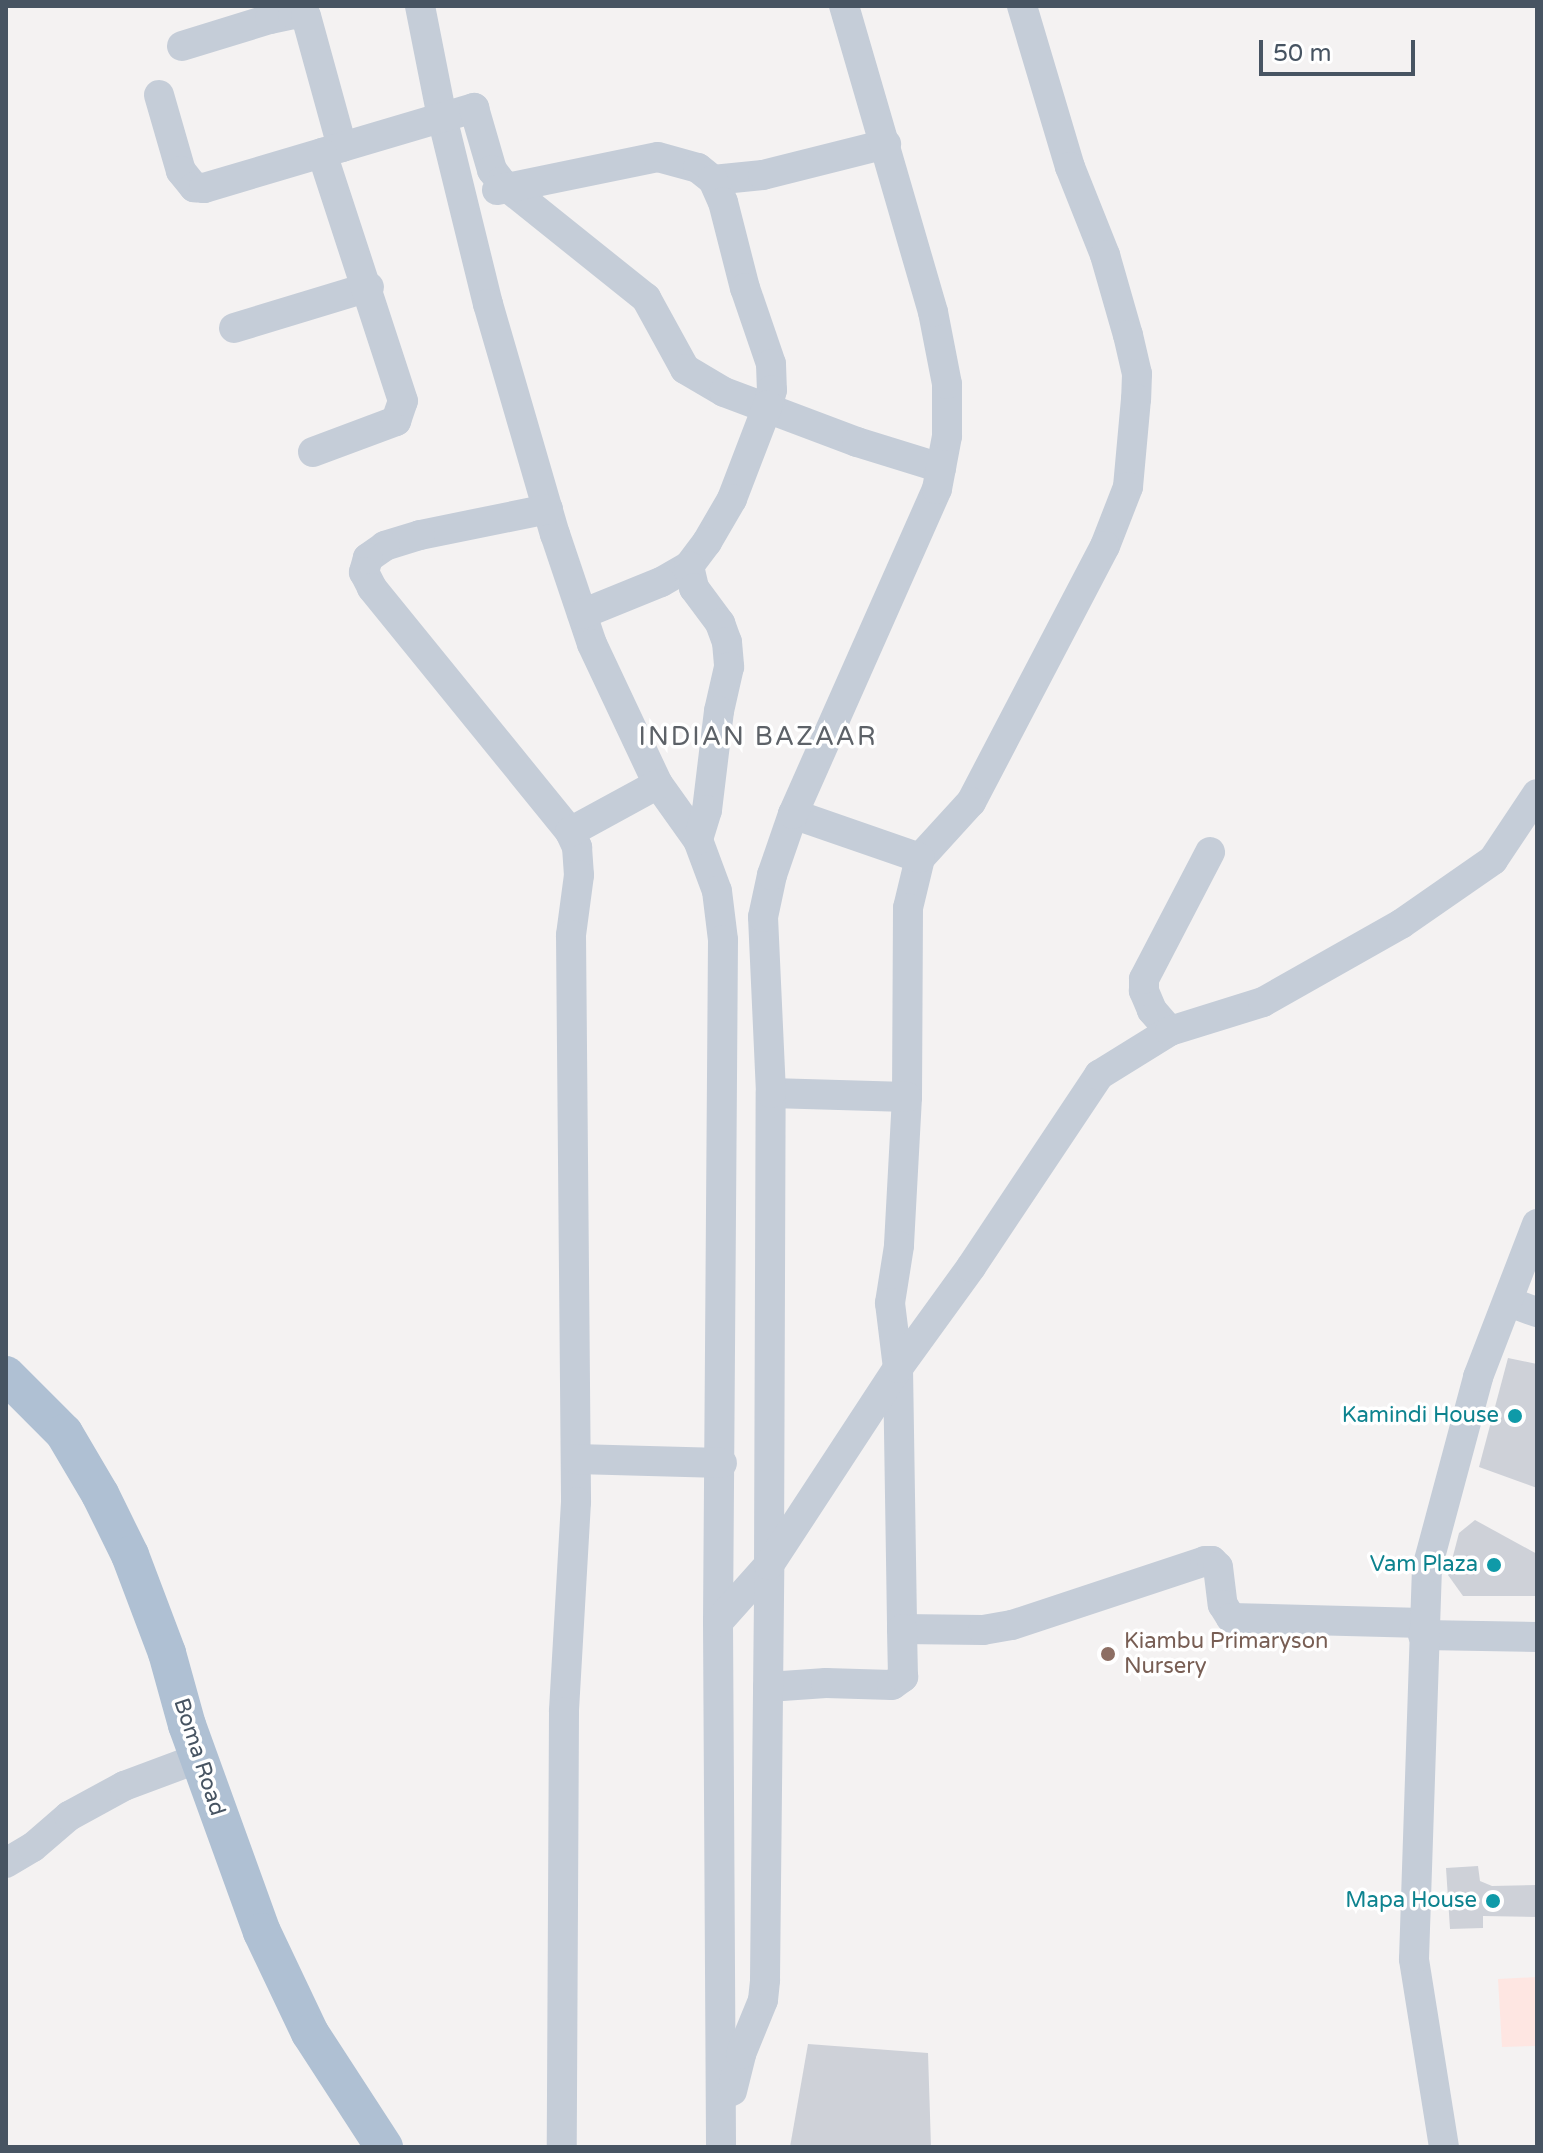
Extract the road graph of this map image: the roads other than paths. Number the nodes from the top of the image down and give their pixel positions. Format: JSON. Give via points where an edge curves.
{"nodes":[{"id":1,"x":420,"y":6,"type":"edge"},
{"id":2,"x":844,"y":6,"type":"edge"},
{"id":3,"x":1022,"y":6,"type":"edge"},
{"id":4,"x":182,"y":46,"type":"dead end"},
{"id":5,"x":159,"y":95,"type":"dead end"},
{"id":6,"x":442,"y":117,"type":"junction"},
{"id":7,"x":886,"y":144,"type":"junction"},
{"id":8,"x":332,"y":150,"type":"junction"},
{"id":9,"x":713,"y":180,"type":"junction"},
{"id":10,"x":508,"y":188,"type":"junction"},
{"id":11,"x":461,"y":196,"type":"junction"},
{"id":12,"x":369,"y":287,"type":"junction"},
{"id":13,"x":234,"y":328,"type":"dead end"},
{"id":14,"x":768,"y":405,"type":"junction"},
{"id":15,"x":313,"y":452,"type":"dead end"},
{"id":16,"x":941,"y":468,"type":"junction"},
{"id":17,"x":548,"y":509,"type":"junction"},
{"id":18,"x":689,"y":566,"type":"junction"},
{"id":19,"x":582,"y":614,"type":"junction"},
{"id":20,"x":658,"y":784,"type":"junction"},
{"id":21,"x":1537,"y":794,"type":"edge"},
{"id":22,"x":793,"y":814,"type":"junction"},
{"id":23,"x":570,"y":832,"type":"junction"},
{"id":24,"x":698,"y":840,"type":"junction"},
{"id":25,"x":1210,"y":852,"type":"dead end"},
{"id":26,"x":920,"y":858,"type":"junction"},
{"id":27,"x":763,"y":917,"type":"junction"},
{"id":28,"x":720,"y":920,"type":"junction"},
{"id":29,"x":1170,"y":1031,"type":"junction"},
{"id":30,"x":771,"y":1093,"type":"junction"},
{"id":31,"x":907,"y":1097,"type":"junction"},
{"id":32,"x":1537,"y":1224,"type":"edge"},
{"id":33,"x":1523,"y":1307,"type":"edge"},
{"id":34,"x":898,"y":1368,"type":"junction"},
{"id":35,"x":6,"y":1375,"type":"edge"},
{"id":36,"x":576,"y":1459,"type":"junction"},
{"id":37,"x":722,"y":1463,"type":"junction"},
{"id":38,"x":769,"y":1565,"type":"junction"},
{"id":39,"x":718,"y":1622,"type":"junction"},
{"id":40,"x":902,"y":1629,"type":"junction"},
{"id":41,"x":1423,"y":1629,"type":"junction"},
{"id":42,"x":1537,"y":1637,"type":"edge"},
{"id":43,"x":768,"y":1687,"type":"junction"},
{"id":44,"x":718,"y":1745,"type":"junction"},
{"id":45,"x":767,"y":1746,"type":"junction"},
{"id":46,"x":199,"y":1758,"type":"junction"},
{"id":47,"x":6,"y":1863,"type":"edge"},
{"id":48,"x":722,"y":2138,"type":"edge"},
{"id":49,"x":384,"y":2147,"type":"edge"},
{"id":50,"x":562,"y":2147,"type":"edge"},
{"id":51,"x":1444,"y":2147,"type":"edge"}],
"edges":[{"from":1,"to":6,"type":"street"},
{"from":2,"to":7,"type":"street"},
{"from":3,"to":26,"type":"street","via":[[1070,167],[1105,255],[1137,374],[1129,474],[1105,546],[971,802]]},
{"from":4,"to":8,"type":"street","via":[[270,19],[306,16]]},
{"from":5,"to":8,"type":"street","via":[[181,171],[194,187]]},
{"from":6,"to":8,"type":"street"},
{"from":6,"to":10,"type":"street","via":[[474,108],[492,170]]},
{"from":6,"to":11,"type":"street"},
{"from":7,"to":9,"type":"street","via":[[763,175]]},
{"from":7,"to":16,"type":"street","via":[[933,312],[947,384]]},
{"from":8,"to":12,"type":"street"},
{"from":9,"to":10,"type":"street","via":[[698,168],[658,157]]},
{"from":9,"to":14,"type":"street","via":[[771,364]]},
{"from":10,"to":11,"type":"street"},
{"from":10,"to":14,"type":"street","via":[[646,298],[685,369],[724,392]]},
{"from":11,"to":17,"type":"street"},
{"from":12,"to":13,"type":"street"},
{"from":12,"to":15,"type":"street","via":[[399,381],[402,412],[380,429]]},
{"from":14,"to":16,"type":"street","via":[[857,442]]},
{"from":14,"to":18,"type":"street","via":[[732,499]]},
{"from":16,"to":22,"type":"street","via":[[937,489]]},
{"from":17,"to":19,"type":"street"},
{"from":17,"to":23,"type":"street","via":[[385,546],[368,558],[364,572]]},
{"from":18,"to":19,"type":"street","via":[[630,597]]},
{"from":18,"to":24,"type":"street","via":[[700,598],[720,623],[729,667]]},
{"from":19,"to":20,"type":"street"},
{"from":20,"to":23,"type":"street"},
{"from":20,"to":24,"type":"street"},
{"from":21,"to":29,"type":"street","via":[[1493,860],[1401,924],[1263,1002]]},
{"from":22,"to":26,"type":"street"},
{"from":22,"to":27,"type":"street"},
{"from":23,"to":36,"type":"street","via":[[579,875],[571,935]]},
{"from":24,"to":28,"type":"street","via":[[717,891]]},
{"from":25,"to":29,"type":"street","via":[[1144,979],[1152,1010]]},
{"from":26,"to":31,"type":"street","via":[[908,908]]},
{"from":27,"to":28,"type":"street"},
{"from":27,"to":30,"type":"street"},
{"from":28,"to":37,"type":"street"},
{"from":29,"to":34,"type":"street","via":[[1099,1075]]},
{"from":30,"to":31,"type":"street"},
{"from":30,"to":38,"type":"street"},
{"from":31,"to":34,"type":"street","via":[[899,1246],[890,1303]]},
{"from":32,"to":33,"type":"street"},
{"from":33,"to":41,"type":"street","via":[[1478,1377],[1427,1568]]},
{"from":34,"to":38,"type":"street"},
{"from":34,"to":40,"type":"street"},
{"from":35,"to":46,"type":"main road","name":"Boma Road","via":[[64,1433],[100,1494],[162,1639]]},
{"from":36,"to":37,"type":"street"},
{"from":36,"to":50,"type":"street","via":[[564,1712]]},
{"from":37,"to":39,"type":"street"},
{"from":38,"to":39,"type":"street"},
{"from":38,"to":43,"type":"street"},
{"from":39,"to":44,"type":"street"},
{"from":40,"to":41,"type":"street","via":[[1012,1625],[1212,1561],[1231,1618]]},
{"from":40,"to":43,"type":"street","via":[[899,1682]]},
{"from":41,"to":42,"type":"street"},
{"from":41,"to":51,"type":"street","via":[[1414,1959]]},
{"from":43,"to":45,"type":"street"},
{"from":44,"to":45,"type":"street"},
{"from":44,"to":48,"type":"street"},
{"from":45,"to":48,"type":"street","via":[[763,2000],[741,2054]]},
{"from":46,"to":47,"type":"street","via":[[124,1786],[69,1816]]},
{"from":46,"to":49,"type":"main road","name":"Boma Road","via":[[262,1932],[310,2033]]}]}
